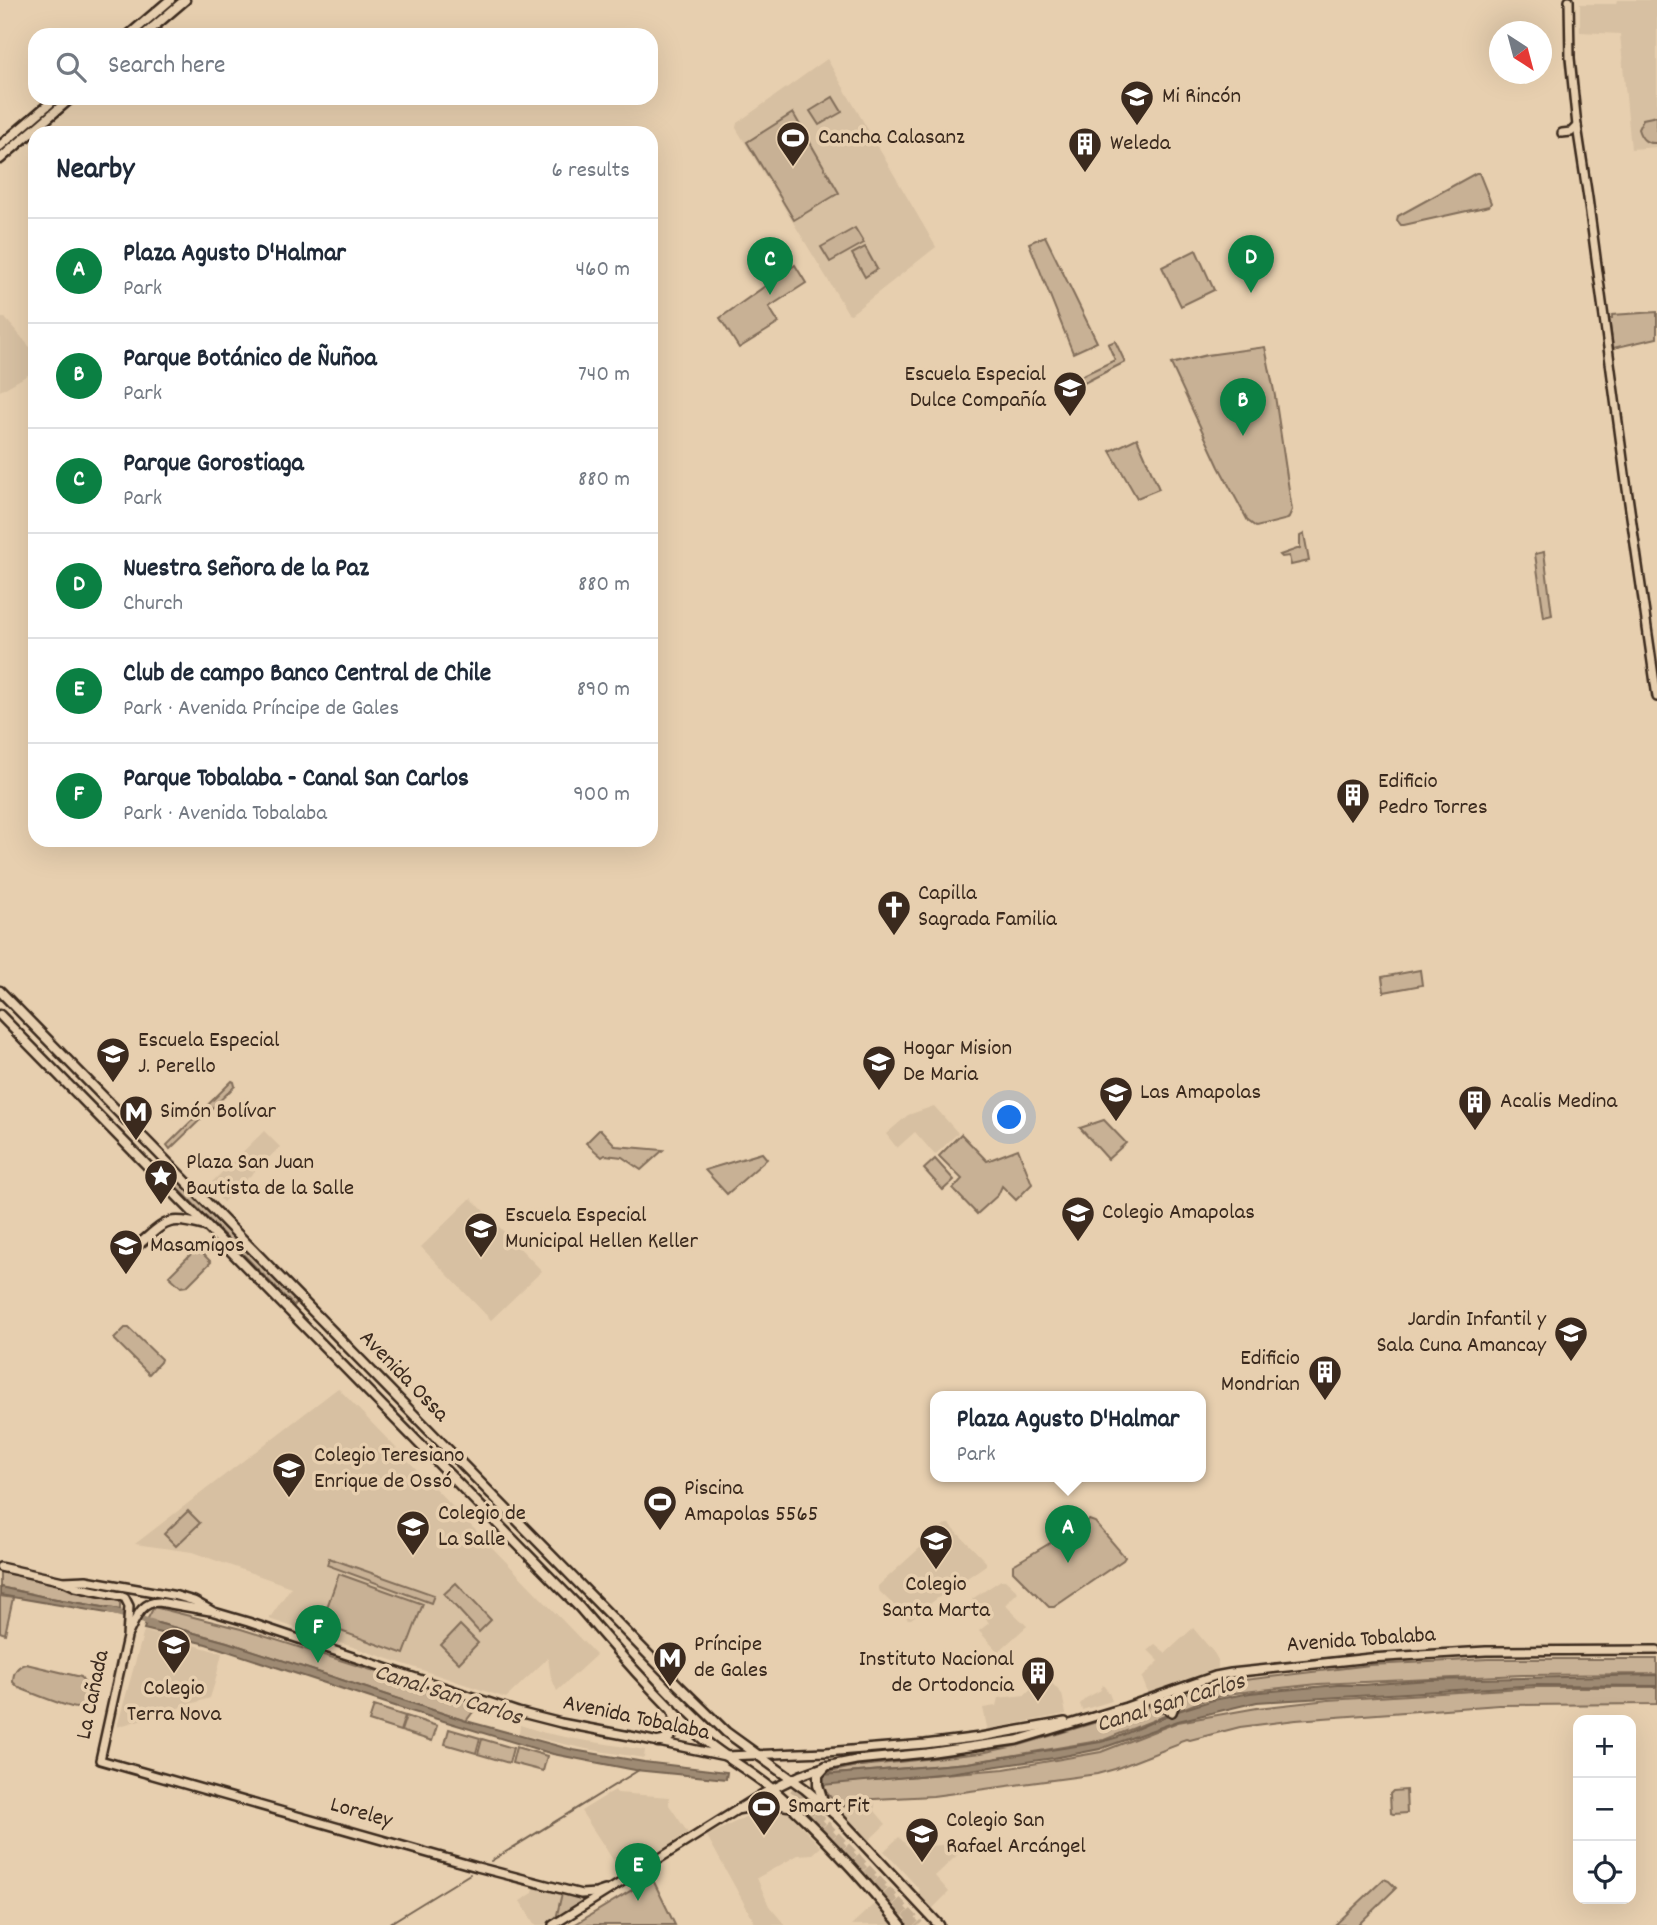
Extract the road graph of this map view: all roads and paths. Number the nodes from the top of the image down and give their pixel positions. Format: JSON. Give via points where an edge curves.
{"nodes":[{"id":1,"x":170,"y":0,"type":"edge"},
{"id":2,"x":184,"y":0,"type":"edge"},
{"id":3,"x":1569,"y":0,"type":"edge"},
{"id":4,"x":137,"y":28,"type":"edge"},
{"id":5,"x":152,"y":28,"type":"edge"},
{"id":6,"x":48,"y":105,"type":"edge"},
{"id":7,"x":63,"y":105,"type":"edge"},
{"id":8,"x":38,"y":126,"type":"edge"},
{"id":9,"x":1577,"y":126,"type":"junction"},
{"id":10,"x":1562,"y":133,"type":"dead end"},
{"id":11,"x":28,"y":135,"type":"edge"},
{"id":12,"x":0,"y":146,"type":"edge"},
{"id":13,"x":0,"y":159,"type":"edge"},
{"id":14,"x":1657,"y":697,"type":"edge"},
{"id":15,"x":0,"y":991,"type":"edge"},
{"id":16,"x":0,"y":1015,"type":"edge"},
{"id":17,"x":208,"y":1227,"type":"junction"},
{"id":18,"x":137,"y":1246,"type":"dead end"},
{"id":19,"x":0,"y":1567,"type":"edge"},
{"id":20,"x":63,"y":1581,"type":"junction"},
{"id":21,"x":592,"y":1597,"type":"junction"},
{"id":22,"x":580,"y":1608,"type":"junction"},
{"id":23,"x":214,"y":1612,"type":"junction"},
{"id":24,"x":130,"y":1622,"type":"junction"},
{"id":25,"x":1657,"y":1650,"type":"edge"},
{"id":26,"x":1181,"y":1688,"type":"junction"},
{"id":27,"x":1150,"y":1699,"type":"junction"},
{"id":28,"x":672,"y":1709,"type":"junction"},
{"id":29,"x":1076,"y":1721,"type":"junction"},
{"id":30,"x":980,"y":1737,"type":"junction"},
{"id":31,"x":658,"y":1742,"type":"junction"},
{"id":32,"x":974,"y":1747,"type":"junction"},
{"id":33,"x":725,"y":1756,"type":"junction"},
{"id":34,"x":757,"y":1756,"type":"junction"},
{"id":35,"x":100,"y":1760,"type":"joint"},
{"id":36,"x":826,"y":1766,"type":"junction"},
{"id":37,"x":792,"y":1779,"type":"junction"},
{"id":38,"x":772,"y":1789,"type":"junction"},
{"id":39,"x":823,"y":1804,"type":"junction"},
{"id":40,"x":739,"y":1809,"type":"junction"},
{"id":41,"x":795,"y":1810,"type":"junction"},
{"id":42,"x":613,"y":1886,"type":"junction"},
{"id":43,"x":553,"y":1925,"type":"edge"},
{"id":44,"x":901,"y":1925,"type":"edge"},
{"id":45,"x":939,"y":1925,"type":"edge"}],
"edges":[{"from":1,"to":4,"type":"main road"},
{"from":2,"to":5,"type":"main road"},
{"from":3,"to":9,"type":"main road"},
{"from":6,"to":12,"type":"main road"},
{"from":7,"to":8,"type":"main road"},
{"from":9,"to":10,"type":"main road"},
{"from":9,"to":14,"type":"main road"},
{"from":11,"to":13,"type":"main road"},
{"from":15,"to":21,"type":"main road","name":"Avenida Ossa"},
{"from":16,"to":17,"type":"main road","name":"Avenida Ossa"},
{"from":17,"to":18,"type":"main road","via":[[167,1222]]},
{"from":17,"to":22,"type":"main road","name":"Avenida Ossa"},
{"from":19,"to":20,"type":"main road","name":"Avenida Tobalaba"},
{"from":20,"to":23,"type":"main road","name":"Avenida Tobalaba","via":[[86,1580],[167,1594]]},
{"from":20,"to":24,"type":"main road","name":"La Cañada","via":[[122,1597],[128,1603]]},
{"from":21,"to":22,"type":"main road"},
{"from":21,"to":34,"type":"main road","name":"Avenida Ossa","via":[[720,1727]]},
{"from":22,"to":28,"type":"main road","name":"Avenida Ossa"},
{"from":23,"to":24,"type":"main road","name":"La Cañada","via":[[155,1601],[144,1605]]},
{"from":23,"to":31,"type":"main road","name":"Avenida Tobalaba","via":[[518,1712]]},
{"from":24,"to":35,"type":"main road","name":"La Cañada"},
{"from":25,"to":26,"type":"main road","name":"Avenida Tobalaba","via":[[1486,1651],[1356,1659],[1231,1673]]},
{"from":26,"to":27,"type":"main road","name":"Avenida Tobalaba"},
{"from":26,"to":27,"type":"main road","via":[[1172,1712]]},
{"from":27,"to":29,"type":"main road","name":"Avenida Tobalaba"},
{"from":28,"to":31,"type":"main road","via":[[675,1731]]},
{"from":28,"to":33,"type":"main road","name":"Avenida Ossa"},
{"from":29,"to":30,"type":"main road","name":"Avenida Tobalaba"},
{"from":29,"to":32,"type":"main road","name":"Avenida Tobalaba","via":[[1017,1740]]},
{"from":30,"to":32,"type":"main road"},
{"from":30,"to":34,"type":"main road","name":"Avenida Tobalaba"},
{"from":31,"to":33,"type":"main road","name":"Avenida Tobalaba"},
{"from":32,"to":36,"type":"main road","name":"Avenida Tobalaba"},
{"from":33,"to":34,"type":"main road","name":"Avenida Tobalaba"},
{"from":33,"to":38,"type":"main road","name":"Avenida Ossa"},
{"from":34,"to":37,"type":"main road","name":"Avenida Ossa"},
{"from":35,"to":42,"type":"main road","name":"Loreley","via":[[581,1894]]},
{"from":36,"to":37,"type":"main road","name":"Avenida Tobalaba"},
{"from":36,"to":39,"type":"main road","via":[[817,1779]]},
{"from":37,"to":38,"type":"main road","name":"Avenida Tobalaba"},
{"from":37,"to":39,"type":"main road","name":"Avenida Ossa"},
{"from":38,"to":40,"type":"main road","name":"Avenida Tobalaba"},
{"from":38,"to":41,"type":"main road","name":"Avenida Ossa"},
{"from":39,"to":45,"type":"main road","name":"Avenida Ossa"},
{"from":40,"to":41,"type":"main road","via":[[778,1803]]},
{"from":40,"to":42,"type":"main road","name":"Avenida Tobalaba"},
{"from":41,"to":44,"type":"main road","name":"Avenida Ossa"},
{"from":42,"to":43,"type":"main road","name":"Avenida Tobalaba"}]}
